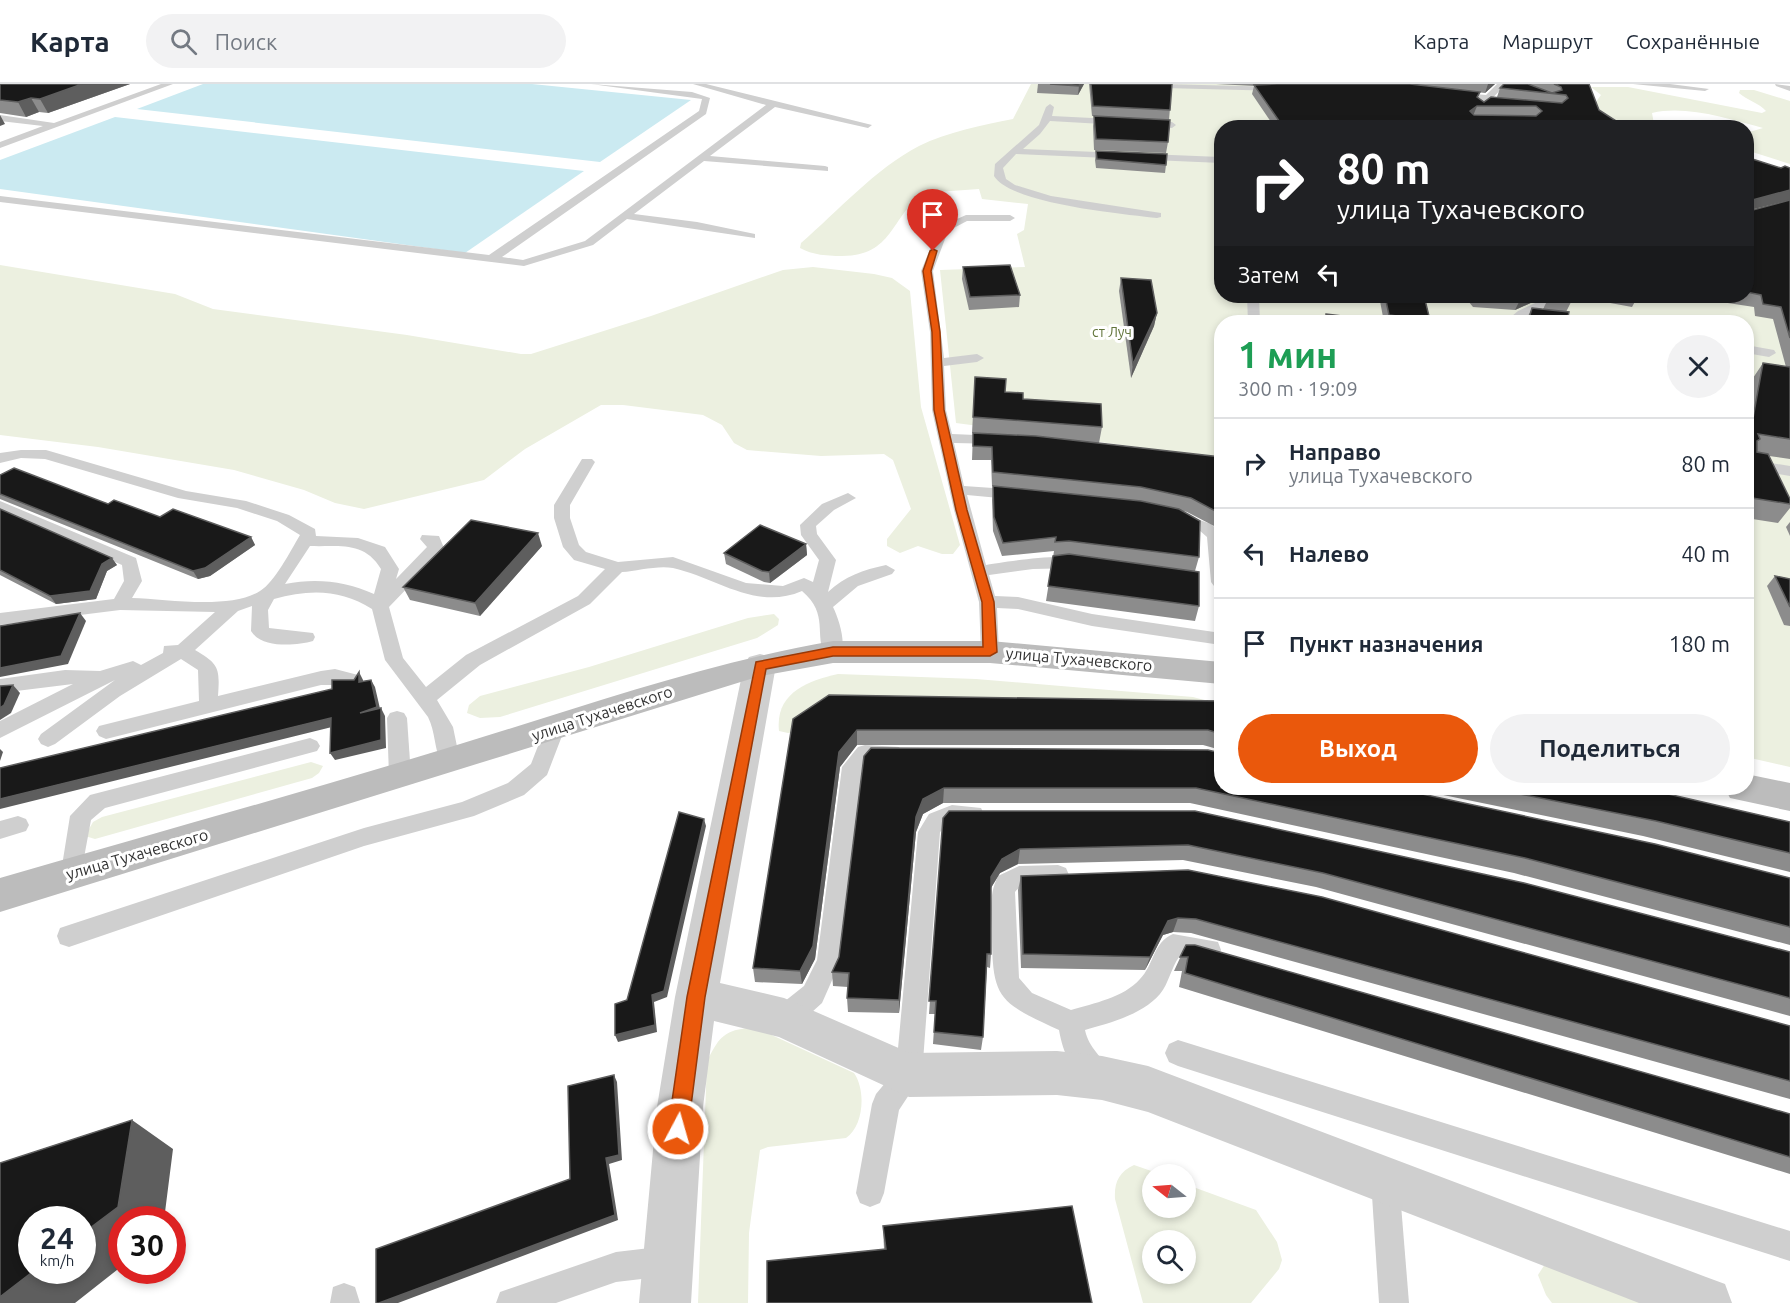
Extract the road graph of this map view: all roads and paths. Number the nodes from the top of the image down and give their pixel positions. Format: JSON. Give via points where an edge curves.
{"nodes":[{"id":1,"x":169,"y":84,"type":"edge"},
{"id":2,"x":595,"y":84,"type":"edge"},
{"id":3,"x":697,"y":84,"type":"edge"},
{"id":4,"x":1502,"y":84,"type":"edge"},
{"id":5,"x":1637,"y":84,"type":"edge"},
{"id":6,"x":1779,"y":84,"type":"edge"},
{"id":7,"x":1163,"y":86,"type":"edge"},
{"id":8,"x":1790,"y":88,"type":"edge"},
{"id":9,"x":1288,"y":89,"type":"edge"},
{"id":10,"x":1705,"y":89,"type":"dead end"},
{"id":11,"x":1445,"y":93,"type":"edge"},
{"id":12,"x":1488,"y":100,"type":"junction"},
{"id":13,"x":773,"y":104,"type":"junction"},
{"id":14,"x":1050,"y":105,"type":"dead end"},
{"id":15,"x":0,"y":118,"type":"edge"},
{"id":16,"x":1049,"y":118,"type":"junction"},
{"id":17,"x":1477,"y":120,"type":"edge"},
{"id":18,"x":55,"y":125,"type":"junction"},
{"id":19,"x":868,"y":125,"type":"dead end"},
{"id":20,"x":1172,"y":125,"type":"edge"},
{"id":21,"x":0,"y":145,"type":"edge"},
{"id":22,"x":1014,"y":151,"type":"junction"},
{"id":23,"x":703,"y":158,"type":"junction"},
{"id":24,"x":1214,"y":160,"type":"edge"},
{"id":25,"x":825,"y":169,"type":"dead end"},
{"id":26,"x":0,"y":199,"type":"edge"},
{"id":27,"x":1157,"y":215,"type":"dead end"},
{"id":28,"x":626,"y":216,"type":"junction"},
{"id":29,"x":1010,"y":218,"type":"dead end"},
{"id":30,"x":751,"y":236,"type":"dead end"},
{"id":31,"x":490,"y":260,"type":"junction"},
{"id":32,"x":1544,"y":303,"type":"edge"},
{"id":33,"x":1521,"y":314,"type":"joint"},
{"id":34,"x":1528,"y":315,"type":"edge"},
{"id":35,"x":1754,"y":350,"type":"edge"},
{"id":36,"x":1768,"y":353,"type":"dead end"},
{"id":37,"x":977,"y":358,"type":"dead end"},
{"id":38,"x":938,"y":363,"type":"junction"},
{"id":39,"x":945,"y":438,"type":"junction"},
{"id":40,"x":1014,"y":442,"type":"edge"},
{"id":41,"x":0,"y":458,"type":"edge"},
{"id":42,"x":587,"y":462,"type":"dead end"},
{"id":43,"x":1754,"y":465,"type":"edge"},
{"id":44,"x":1790,"y":471,"type":"edge"},
{"id":45,"x":957,"y":490,"type":"junction"},
{"id":46,"x":848,"y":498,"type":"dead end"},
{"id":47,"x":1041,"y":498,"type":"edge"},
{"id":48,"x":0,"y":506,"type":"edge"},
{"id":49,"x":1161,"y":513,"type":"edge"},
{"id":50,"x":1214,"y":535,"type":"edge"},
{"id":51,"x":428,"y":539,"type":"dead end"},
{"id":52,"x":307,"y":541,"type":"junction"},
{"id":53,"x":1094,"y":565,"type":"edge"},
{"id":54,"x":616,"y":567,"type":"junction"},
{"id":55,"x":886,"y":570,"type":"dead end"},
{"id":56,"x":980,"y":571,"type":"junction"},
{"id":57,"x":1199,"y":579,"type":"edge"},
{"id":58,"x":1214,"y":581,"type":"edge"},
{"id":59,"x":267,"y":595,"type":"junction"},
{"id":60,"x":821,"y":601,"type":"junction"},
{"id":61,"x":988,"y":602,"type":"junction"},
{"id":62,"x":120,"y":604,"type":"junction"},
{"id":63,"x":0,"y":606,"type":"edge"},
{"id":64,"x":380,"y":606,"type":"junction"},
{"id":65,"x":232,"y":607,"type":"junction"},
{"id":66,"x":19,"y":617,"type":"junction"},
{"id":67,"x":0,"y":620,"type":"edge"},
{"id":68,"x":306,"y":637,"type":"dead end"},
{"id":69,"x":1214,"y":638,"type":"edge"},
{"id":70,"x":182,"y":651,"type":"junction"},
{"id":71,"x":833,"y":652,"type":"junction"},
{"id":72,"x":990,"y":652,"type":"junction"},
{"id":73,"x":760,"y":665,"type":"junction"},
{"id":74,"x":1214,"y":672,"type":"edge"},
{"id":75,"x":103,"y":677,"type":"junction"},
{"id":76,"x":351,"y":681,"type":"edge"},
{"id":77,"x":0,"y":686,"type":"edge"},
{"id":78,"x":426,"y":698,"type":"junction"},
{"id":79,"x":208,"y":706,"type":"junction"},
{"id":80,"x":398,"y":718,"type":"dead end"},
{"id":81,"x":555,"y":728,"type":"junction"},
{"id":82,"x":0,"y":730,"type":"edge"},
{"id":83,"x":106,"y":731,"type":"dead end"},
{"id":84,"x":48,"y":739,"type":"dead end"},
{"id":85,"x":310,"y":746,"type":"dead end"},
{"id":86,"x":912,"y":754,"type":"edge"},
{"id":87,"x":450,"y":761,"type":"junction"},
{"id":88,"x":400,"y":776,"type":"junction"},
{"id":89,"x":1754,"y":790,"type":"edge"},
{"id":90,"x":1790,"y":797,"type":"edge"},
{"id":91,"x":990,"y":814,"type":"edge"},
{"id":92,"x":72,"y":872,"type":"junction"},
{"id":93,"x":1078,"y":875,"type":"edge"},
{"id":94,"x":0,"y":895,"type":"edge"},
{"id":95,"x":69,"y":936,"type":"dead end"},
{"id":96,"x":1228,"y":955,"type":"edge"},
{"id":97,"x":696,"y":997,"type":"junction"},
{"id":98,"x":784,"y":1018,"type":"junction"},
{"id":99,"x":1070,"y":1022,"type":"junction"},
{"id":100,"x":1178,"y":1053,"type":"dead end"},
{"id":101,"x":909,"y":1075,"type":"junction"},
{"id":102,"x":1102,"y":1078,"type":"junction"},
{"id":103,"x":1385,"y":1180,"type":"junction"},
{"id":104,"x":870,"y":1193,"type":"dead end"},
{"id":105,"x":1790,"y":1246,"type":"edge"},
{"id":106,"x":667,"y":1261,"type":"junction"},
{"id":107,"x":511,"y":1303,"type":"edge"},
{"id":108,"x":665,"y":1303,"type":"edge"},
{"id":109,"x":1394,"y":1303,"type":"edge"},
{"id":110,"x":1706,"y":1303,"type":"edge"}],
"edges":[{"from":1,"to":18,"type":"lane"},
{"from":2,"to":31,"type":"lane","via":[[692,94],[706,98],[707,104],[703,112]]},
{"from":3,"to":13,"type":"lane"},
{"from":4,"to":12,"type":"lane"},
{"from":5,"to":10,"type":"lane"},
{"from":6,"to":8,"type":"lane"},
{"from":7,"to":9,"type":"lane"},
{"from":11,"to":12,"type":"lane"},
{"from":12,"to":17,"type":"lane"},
{"from":13,"to":19,"type":"lane"},
{"from":13,"to":23,"type":"lane"},
{"from":14,"to":16,"type":"lane"},
{"from":15,"to":18,"type":"lane"},
{"from":16,"to":20,"type":"lane"},
{"from":16,"to":22,"type":"lane","via":[[1043,129]]},
{"from":18,"to":21,"type":"lane"},
{"from":22,"to":24,"type":"lane"},
{"from":22,"to":27,"type":"lane","via":[[1004,158],[998,171],[1002,180],[1016,189]]},
{"from":23,"to":25,"type":"lane"},
{"from":23,"to":28,"type":"lane"},
{"from":26,"to":31,"type":"lane"},
{"from":28,"to":30,"type":"lane"},
{"from":28,"to":31,"type":"lane","via":[[589,243],[556,255],[524,263]]},
{"from":29,"to":38,"type":"lane","via":[[966,218],[942,229],[927,271]]},
{"from":32,"to":33,"type":"lane"},
{"from":33,"to":34,"type":"lane"},
{"from":35,"to":36,"type":"lane"},
{"from":37,"to":38,"type":"lane"},
{"from":38,"to":39,"type":"lane","via":[[939,410]]},
{"from":39,"to":40,"type":"lane"},
{"from":39,"to":45,"type":"lane"},
{"from":41,"to":52,"type":"lane","via":[[46,455],[184,495],[240,504],[302,526],[309,533]]},
{"from":42,"to":54,"type":"lane","via":[[562,505],[561,518],[571,547],[580,556]]},
{"from":43,"to":44,"type":"lane"},
{"from":45,"to":47,"type":"lane"},
{"from":45,"to":56,"type":"lane"},
{"from":46,"to":60,"type":"lane","via":[[828,507],[808,525],[809,535],[828,560]]},
{"from":48,"to":62,"type":"lane","via":[[129,562],[133,581]]},
{"from":49,"to":50,"type":"lane","via":[[1205,527]]},
{"from":51,"to":64,"type":"lane","via":[[433,540],[436,548]]},
{"from":52,"to":59,"type":"lane"},
{"from":52,"to":64,"type":"lane","via":[[358,543],[379,551],[390,568]]},
{"from":53,"to":56,"type":"lane","via":[[1046,563]]},
{"from":54,"to":60,"type":"lane","via":[[673,562],[744,589],[785,592],[804,584]]},
{"from":54,"to":78,"type":"lane","via":[[584,600],[473,660]]},
{"from":55,"to":60,"type":"lane","via":[[859,576]]},
{"from":56,"to":61,"type":"lane"},
{"from":57,"to":58,"type":"lane"},
{"from":59,"to":64,"type":"lane","via":[[319,584],[366,596]]},
{"from":59,"to":65,"type":"lane"},
{"from":59,"to":68,"type":"lane","via":[[259,610],[260,631],[277,638]]},
{"from":60,"to":71,"type":"lane","via":[[831,617]]},
{"from":61,"to":69,"type":"lane","via":[[1018,603],[1092,620]]},
{"from":61,"to":72,"type":"lane"},
{"from":62,"to":65,"type":"lane"},
{"from":62,"to":66,"type":"lane"},
{"from":63,"to":66,"type":"lane"},
{"from":64,"to":78,"type":"lane","via":[[394,660]]},
{"from":65,"to":70,"type":"lane"},
{"from":66,"to":67,"type":"lane"},
{"from":70,"to":75,"type":"lane","via":[[173,650]]},
{"from":70,"to":79,"type":"lane","via":[[207,666]]},
{"from":70,"to":84,"type":"lane","via":[[99,698]]},
{"from":71,"to":72,"type":"street","name":"улица Тухачевского"},
{"from":71,"to":73,"type":"street","name":"улица Тухачевского"},
{"from":72,"to":74,"type":"street","name":"улица Тухачевского"},
{"from":73,"to":81,"type":"street","name":"улица Тухачевского"},
{"from":73,"to":97,"type":"street"},
{"from":75,"to":77,"type":"lane","via":[[65,677]]},
{"from":75,"to":82,"type":"lane"},
{"from":76,"to":79,"type":"lane","via":[[335,676],[321,678]]},
{"from":78,"to":87,"type":"lane","via":[[443,727]]},
{"from":79,"to":83,"type":"lane"},
{"from":80,"to":88,"type":"lane"},
{"from":81,"to":87,"type":"street","name":"улица Тухачевского"},
{"from":81,"to":95,"type":"lane","via":[[540,770],[516,789],[466,810],[364,837]]},
{"from":85,"to":92,"type":"lane","via":[[98,801],[81,816]]},
{"from":86,"to":98,"type":"lane","via":[[865,753],[852,767],[824,979],[817,993]]},
{"from":87,"to":88,"type":"street","name":"улица Тухачевского"},
{"from":88,"to":92,"type":"street","name":"улица Тухачевского"},
{"from":89,"to":90,"type":"street"},
{"from":91,"to":101,"type":"lane","via":[[943,814],[932,822],[928,832]]},
{"from":92,"to":94,"type":"street","name":"улица Тухачевского"},
{"from":93,"to":99,"type":"lane","via":[[1019,876],[1006,883],[1003,892],[1007,983],[1023,1001]]},
{"from":96,"to":99,"type":"lane","via":[[1190,945],[1173,945],[1150,986],[1132,1000]]},
{"from":97,"to":98,"type":"street"},
{"from":97,"to":106,"type":"street","via":[[680,1107]]},
{"from":98,"to":101,"type":"street"},
{"from":99,"to":102,"type":"lane","via":[[1076,1050]]},
{"from":100,"to":105,"type":"lane"},
{"from":101,"to":102,"type":"street","via":[[1057,1073]]},
{"from":101,"to":104,"type":"lane","via":[[886,1104]]},
{"from":102,"to":103,"type":"street","via":[[1148,1089]]},
{"from":103,"to":109,"type":"lane"},
{"from":103,"to":110,"type":"street"},
{"from":106,"to":107,"type":"lane","via":[[616,1267]]},
{"from":106,"to":108,"type":"street"}]}
